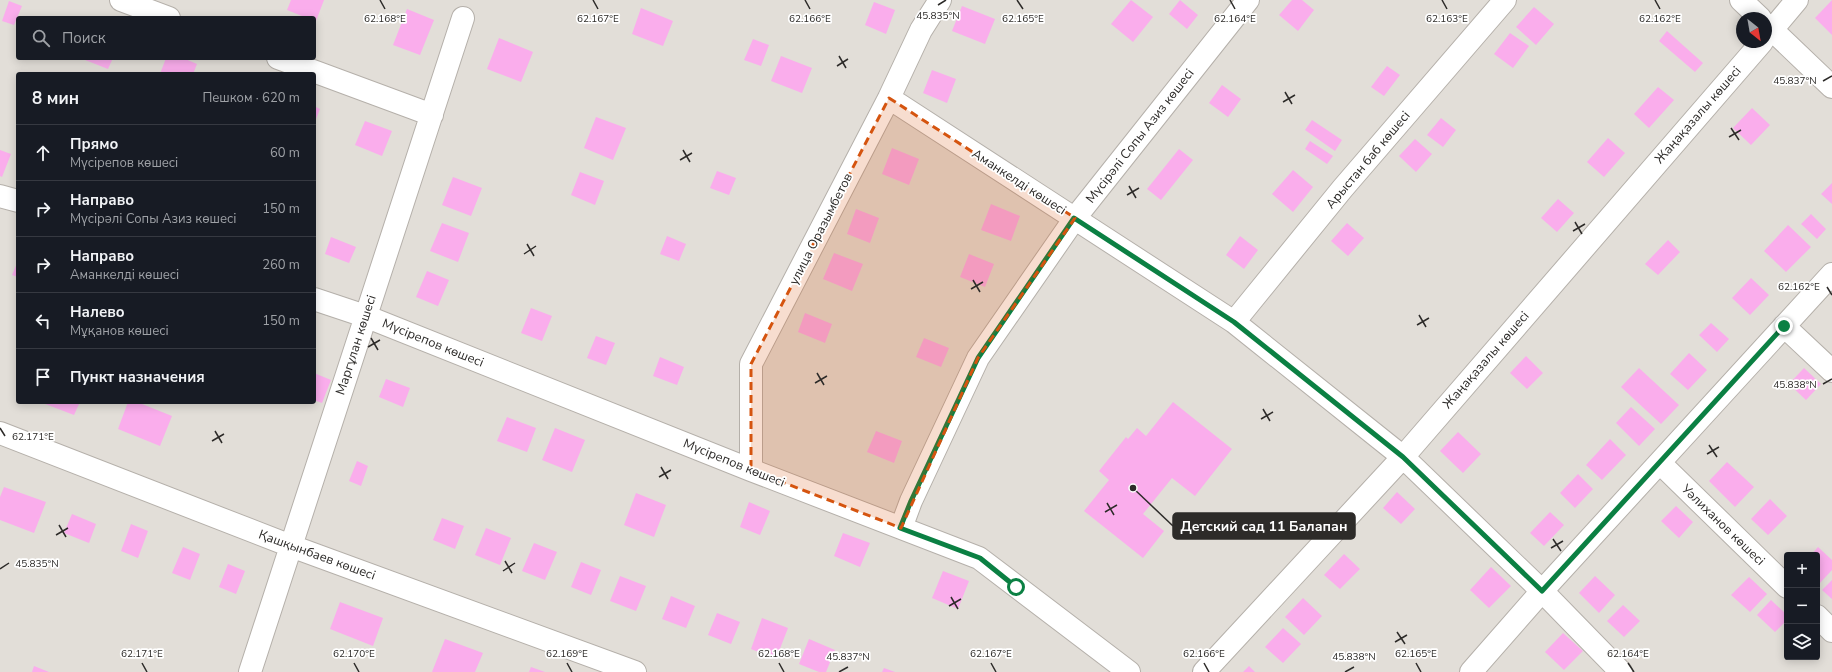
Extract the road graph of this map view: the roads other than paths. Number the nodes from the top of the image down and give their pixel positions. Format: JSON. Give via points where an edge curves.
{"nodes":[{"id":1,"x":121,"y":0,"type":"edge"},
{"id":2,"x":940,"y":0,"type":"edge"},
{"id":3,"x":1248,"y":0,"type":"edge"},
{"id":4,"x":1506,"y":0,"type":"edge"},
{"id":5,"x":1741,"y":0,"type":"edge"},
{"id":6,"x":1797,"y":0,"type":"edge"},
{"id":7,"x":1751,"y":12,"type":"edge"},
{"id":8,"x":165,"y":16,"type":"edge"},
{"id":9,"x":464,"y":18,"type":"dead end"},
{"id":10,"x":1772,"y":23,"type":"edge"},
{"id":11,"x":1772,"y":36,"type":"edge"},
{"id":12,"x":1750,"y":48,"type":"edge"},
{"id":13,"x":283,"y":60,"type":"edge"},
{"id":14,"x":316,"y":72,"type":"edge"},
{"id":15,"x":316,"y":72,"type":"edge"},
{"id":16,"x":1832,"y":87,"type":"edge"},
{"id":17,"x":889,"y":98,"type":"junction"},
{"id":18,"x":432,"y":115,"type":"junction"},
{"id":19,"x":0,"y":196,"type":"edge"},
{"id":20,"x":16,"y":200,"type":"edge"},
{"id":21,"x":1074,"y":218,"type":"junction"},
{"id":22,"x":1832,"y":274,"type":"edge"},
{"id":23,"x":316,"y":299,"type":"edge"},
{"id":24,"x":365,"y":316,"type":"junction"},
{"id":25,"x":1234,"y":322,"type":"junction"},
{"id":26,"x":1784,"y":326,"type":"junction"},
{"id":27,"x":1832,"y":372,"type":"edge"},
{"id":28,"x":0,"y":433,"type":"edge"},
{"id":29,"x":1403,"y":457,"type":"junction"},
{"id":30,"x":1660,"y":463,"type":"junction"},
{"id":31,"x":751,"y":470,"type":"junction"},
{"id":32,"x":900,"y":528,"type":"junction"},
{"id":33,"x":291,"y":546,"type":"junction"},
{"id":34,"x":1784,"y":584,"type":"edge"},
{"id":35,"x":1542,"y":591,"type":"junction"},
{"id":36,"x":1820,"y":619,"type":"edge"},
{"id":37,"x":1832,"y":631,"type":"edge"},
{"id":38,"x":250,"y":672,"type":"edge"},
{"id":39,"x":635,"y":672,"type":"edge"},
{"id":40,"x":1130,"y":672,"type":"edge"},
{"id":41,"x":1204,"y":672,"type":"edge"},
{"id":42,"x":1471,"y":672,"type":"edge"},
{"id":43,"x":1621,"y":672,"type":"edge"}],
"edges":[{"from":1,"to":8,"type":"street"},
{"from":2,"to":17,"type":"street","name":"улица Оразымбетов","via":[[921,30]]},
{"from":3,"to":21,"type":"street","name":"Мүсірәлі Сопы Азиз көшесі"},
{"from":4,"to":25,"type":"street","name":"Арыстан баб көшесі","via":[[1343,188]]},
{"from":5,"to":7,"type":"street"},
{"from":6,"to":10,"type":"street","name":"Жаңақазалы көшесі"},
{"from":9,"to":18,"type":"street","name":"Маргұлан көшесі"},
{"from":11,"to":16,"type":"street"},
{"from":12,"to":29,"type":"street","name":"Жаңақазалы көшесі"},
{"from":13,"to":14,"type":"street"},
{"from":15,"to":18,"type":"street"},
{"from":17,"to":21,"type":"street","name":"Аманкелді көшесі"},
{"from":17,"to":31,"type":"street","name":"улица Оразымбетов","via":[[751,364]]},
{"from":18,"to":24,"type":"street","name":"Маргұлан көшесі"},
{"from":19,"to":20,"type":"street"},
{"from":21,"to":25,"type":"street","name":"Аманкелді көшесі"},
{"from":21,"to":32,"type":"street","name":"Мүсірәлі Сопы Азиз көшесі","via":[[978,358]]},
{"from":22,"to":26,"type":"street"},
{"from":23,"to":24,"type":"street","name":"Мүсірепов көшесі"},
{"from":24,"to":31,"type":"street","name":"Мүсірепов көшесі"},
{"from":24,"to":33,"type":"street","name":"Маргұлан көшесі"},
{"from":25,"to":29,"type":"street","name":"Аманкелді көшесі"},
{"from":26,"to":27,"type":"street"},
{"from":26,"to":30,"type":"street"},
{"from":28,"to":33,"type":"street","name":"Қашқынбаев көшесі"},
{"from":29,"to":35,"type":"street","name":"Аманкелді көшесі"},
{"from":29,"to":41,"type":"street","name":"Жаңақазалы көшесі"},
{"from":30,"to":34,"type":"street","name":"Уәлиханов көшесі"},
{"from":30,"to":35,"type":"street"},
{"from":31,"to":32,"type":"street","name":"Мүсірепов көшесі"},
{"from":32,"to":40,"type":"street","name":"Мүсірепов көшесі","via":[[980,558]]},
{"from":33,"to":38,"type":"street","name":"Маргұлан көшесі"},
{"from":33,"to":39,"type":"street","name":"Қашқынбаев көшесі"},
{"from":35,"to":42,"type":"street"},
{"from":35,"to":43,"type":"street","name":"Аманкелді көшесі"},
{"from":36,"to":37,"type":"street"}]}
